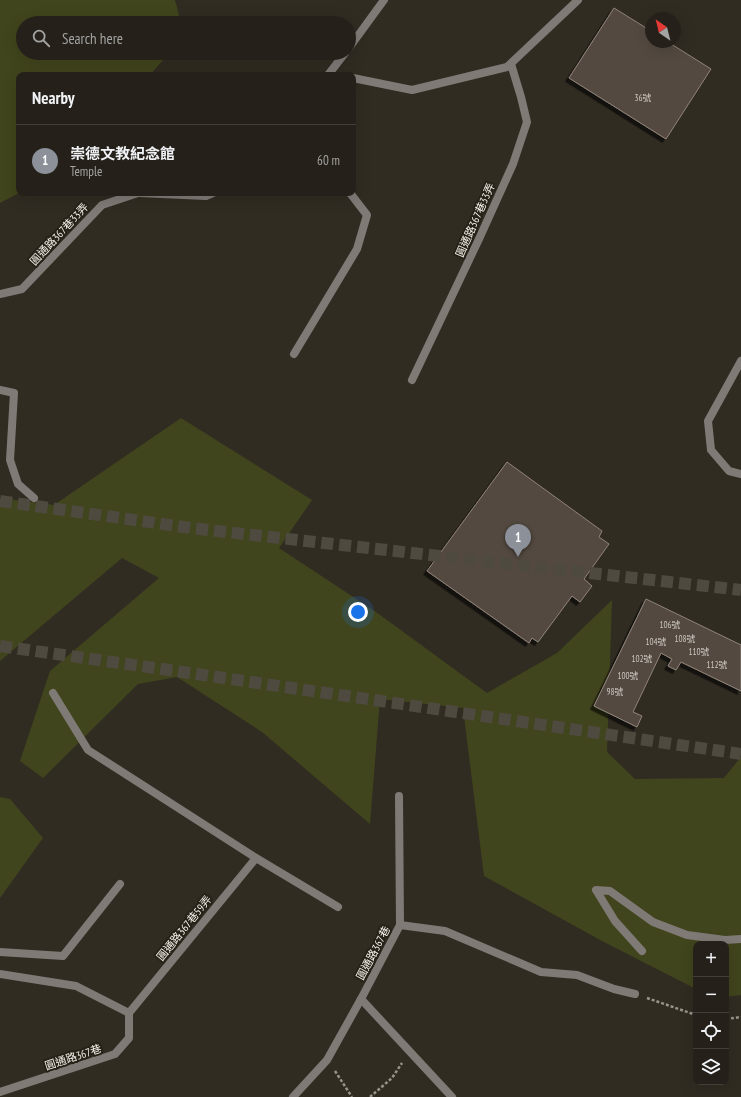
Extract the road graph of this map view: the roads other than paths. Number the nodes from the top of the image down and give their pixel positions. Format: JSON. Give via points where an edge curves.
{"nodes":[{"id":1,"x":384,"y":0,"type":"edge"},
{"id":2,"x":578,"y":0,"type":"edge"},
{"id":3,"x":356,"y":38,"type":"edge"},
{"id":4,"x":341,"y":60,"type":"edge"},
{"id":5,"x":511,"y":64,"type":"junction"},
{"id":6,"x":333,"y":72,"type":"edge"},
{"id":7,"x":356,"y":79,"type":"edge"},
{"id":8,"x":129,"y":196,"type":"edge"},
{"id":9,"x":352,"y":196,"type":"edge"},
{"id":10,"x":0,"y":294,"type":"edge"},
{"id":11,"x":294,"y":354,"type":"dead end"},
{"id":12,"x":741,"y":361,"type":"edge"},
{"id":13,"x":412,"y":380,"type":"dead end"},
{"id":14,"x":0,"y":390,"type":"edge"},
{"id":15,"x":741,"y":474,"type":"edge"},
{"id":16,"x":34,"y":498,"type":"dead end"},
{"id":17,"x":52,"y":693,"type":"dead end"},
{"id":18,"x":399,"y":796,"type":"dead end"},
{"id":19,"x":256,"y":858,"type":"junction"},
{"id":20,"x":120,"y":884,"type":"dead end"},
{"id":21,"x":338,"y":907,"type":"dead end"},
{"id":22,"x":400,"y":925,"type":"junction"},
{"id":23,"x":741,"y":939,"type":"edge"},
{"id":24,"x":642,"y":951,"type":"dead end"},
{"id":25,"x":0,"y":952,"type":"edge"},
{"id":26,"x":0,"y":974,"type":"edge"},
{"id":27,"x":635,"y":994,"type":"road end"},
{"id":28,"x":361,"y":999,"type":"junction"},
{"id":29,"x":129,"y":1013,"type":"junction"},
{"id":30,"x":0,"y":1092,"type":"edge"},
{"id":31,"x":293,"y":1097,"type":"edge"},
{"id":32,"x":452,"y":1097,"type":"edge"}],
"edges":[{"from":1,"to":3,"type":"street"},
{"from":2,"to":5,"type":"street"},
{"from":4,"to":6,"type":"street"},
{"from":5,"to":7,"type":"street","via":[[507,68],[412,90]]},
{"from":5,"to":13,"type":"street","name":"圓通路367巷33弄","via":[[527,122],[513,164]]},
{"from":8,"to":10,"type":"street","name":"圓通路367巷33弄","via":[[102,204],[22,289]]},
{"from":9,"to":11,"type":"street","via":[[367,215],[356,249]]},
{"from":12,"to":15,"type":"street","via":[[708,420],[711,450],[729,471]]},
{"from":14,"to":16,"type":"street","via":[[14,393],[10,460],[18,484]]},
{"from":17,"to":19,"type":"street","via":[[88,750]]},
{"from":18,"to":22,"type":"street","name":"圓通路367巷"},
{"from":19,"to":21,"type":"street"},
{"from":19,"to":29,"type":"street","name":"圓通路367巷59弄"},
{"from":20,"to":25,"type":"street","via":[[63,956]]},
{"from":22,"to":27,"type":"street","via":[[445,931],[541,972],[577,975]]},
{"from":22,"to":28,"type":"street","name":"圓通路367巷"},
{"from":23,"to":24,"type":"street","via":[[725,940],[686,935],[653,922],[610,891],[596,890],[615,921]]},
{"from":26,"to":29,"type":"street","via":[[76,986]]},
{"from":28,"to":31,"type":"street","name":"圓通路367巷","via":[[326,1060]]},
{"from":28,"to":32,"type":"street"},
{"from":29,"to":30,"type":"street","name":"圓通路367巷","via":[[129,1038],[115,1054]]}]}
